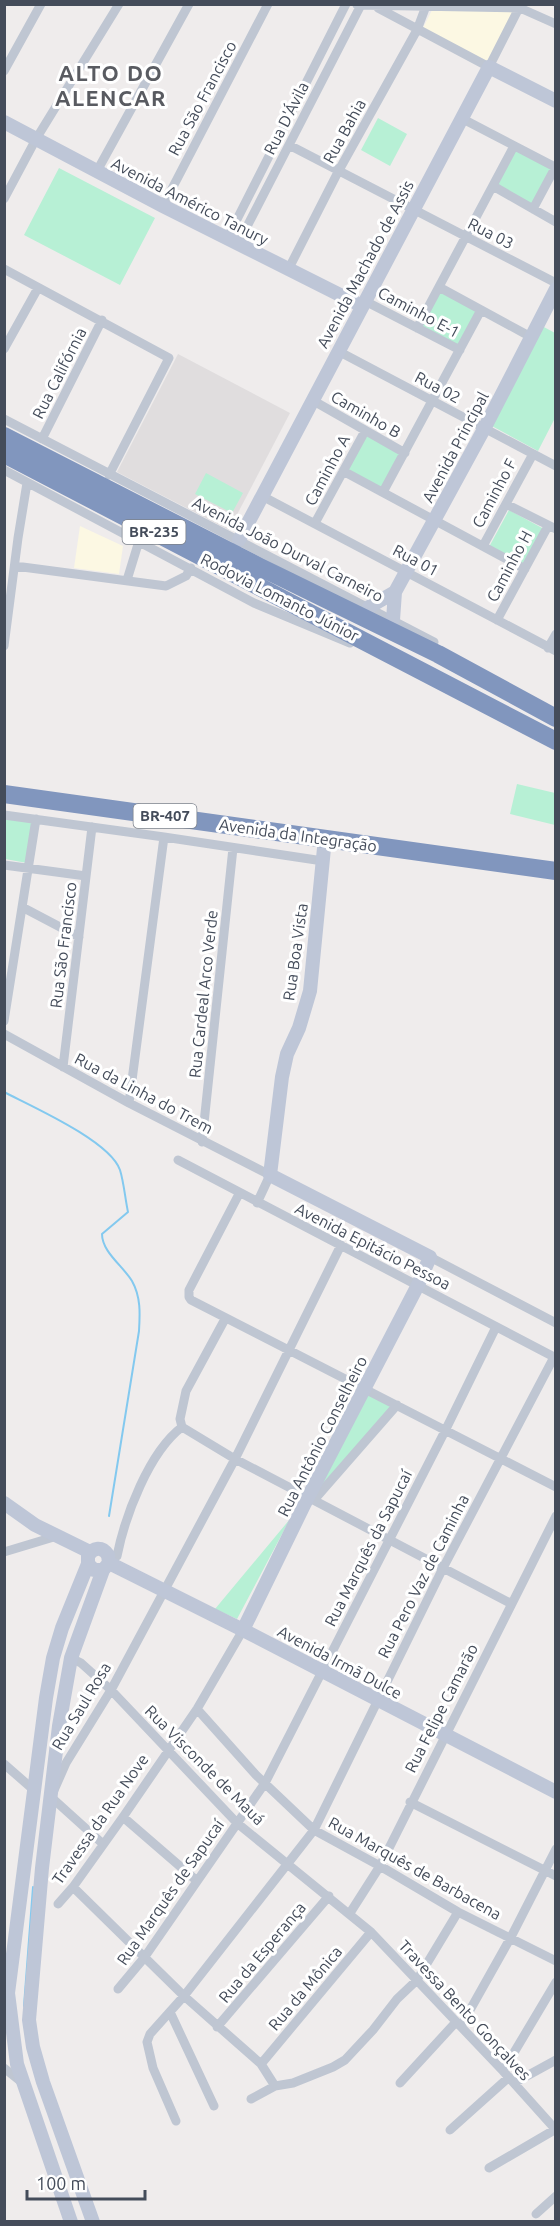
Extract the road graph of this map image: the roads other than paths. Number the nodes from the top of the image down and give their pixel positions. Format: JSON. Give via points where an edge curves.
{"nodes":[{"id":1,"x":34,"y":4,"type":"edge"},
{"id":2,"x":41,"y":4,"type":"edge"},
{"id":3,"x":119,"y":4,"type":"edge"},
{"id":4,"x":189,"y":4,"type":"edge"},
{"id":5,"x":268,"y":4,"type":"edge"},
{"id":6,"x":347,"y":4,"type":"edge"},
{"id":7,"x":361,"y":5,"type":"edge"},
{"id":8,"x":376,"y":6,"type":"junction"},
{"id":9,"x":426,"y":6,"type":"edge"},
{"id":10,"x":521,"y":6,"type":"edge"},
{"id":11,"x":30,"y":24,"type":"junction"},
{"id":12,"x":555,"y":24,"type":"edge"},
{"id":13,"x":417,"y":30,"type":"junction"},
{"id":14,"x":489,"y":67,"type":"junction"},
{"id":15,"x":4,"y":71,"type":"edge"},
{"id":16,"x":555,"y":101,"type":"edge"},
{"id":17,"x":461,"y":118,"type":"junction"},
{"id":18,"x":4,"y":122,"type":"edge"},
{"id":19,"x":36,"y":139,"type":"junction"},
{"id":20,"x":288,"y":145,"type":"junction"},
{"id":21,"x":514,"y":146,"type":"junction"},
{"id":22,"x":269,"y":157,"type":"junction"},
{"id":23,"x":280,"y":162,"type":"junction"},
{"id":24,"x":555,"y":167,"type":"edge"},
{"id":25,"x":97,"y":171,"type":"junction"},
{"id":26,"x":338,"y":172,"type":"junction"},
{"id":27,"x":493,"y":186,"type":"junction"},
{"id":28,"x":4,"y":199,"type":"edge"},
{"id":29,"x":163,"y":206,"type":"junction"},
{"id":30,"x":533,"y":209,"type":"junction"},
{"id":31,"x":413,"y":210,"type":"junction"},
{"id":32,"x":555,"y":222,"type":"edge"},
{"id":33,"x":466,"y":237,"type":"junction"},
{"id":34,"x":232,"y":242,"type":"junction"},
{"id":35,"x":4,"y":269,"type":"edge"},
{"id":36,"x":288,"y":270,"type":"junction"},
{"id":37,"x":555,"y":283,"type":"edge"},
{"id":38,"x":439,"y":287,"type":"junction"},
{"id":39,"x":38,"y":288,"type":"junction"},
{"id":40,"x":555,"y":289,"type":"edge"},
{"id":41,"x":363,"y":304,"type":"junction"},
{"id":42,"x":481,"y":310,"type":"junction"},
{"id":43,"x":102,"y":320,"type":"junction"},
{"id":44,"x":417,"y":328,"type":"junction"},
{"id":45,"x":531,"y":337,"type":"junction"},
{"id":46,"x":4,"y":350,"type":"edge"},
{"id":47,"x":459,"y":350,"type":"junction"},
{"id":48,"x":338,"y":351,"type":"junction"},
{"id":49,"x":312,"y":400,"type":"junction"},
{"id":50,"x":433,"y":402,"type":"junction"},
{"id":51,"x":4,"y":419,"type":"edge"},
{"id":52,"x":484,"y":429,"type":"junction"},
{"id":53,"x":365,"y":431,"type":"junction"},
{"id":54,"x":4,"y":436,"type":"edge"},
{"id":55,"x":42,"y":439,"type":"junction"},
{"id":56,"x":405,"y":453,"type":"junction"},
{"id":57,"x":533,"y":454,"type":"junction"},
{"id":58,"x":5,"y":465,"type":"edge"},
{"id":59,"x":555,"y":466,"type":"edge"},
{"id":60,"x":343,"y":471,"type":"junction"},
{"id":61,"x":109,"y":474,"type":"junction"},
{"id":62,"x":4,"y":483,"type":"edge"},
{"id":63,"x":27,"y":483,"type":"junction"},
{"id":64,"x":383,"y":492,"type":"junction"},
{"id":65,"x":262,"y":495,"type":"junction"},
{"id":66,"x":506,"y":504,"type":"junction"},
{"id":67,"x":434,"y":520,"type":"junction"},
{"id":68,"x":315,"y":524,"type":"junction"},
{"id":69,"x":552,"y":527,"type":"edge"},
{"id":70,"x":139,"y":540,"type":"junction"},
{"id":71,"x":239,"y":540,"type":"junction"},
{"id":72,"x":483,"y":546,"type":"junction"},
{"id":73,"x":15,"y":566,"type":"junction"},
{"id":74,"x":191,"y":568,"type":"junction"},
{"id":75,"x":525,"y":569,"type":"junction"},
{"id":76,"x":406,"y":572,"type":"junction"},
{"id":77,"x":280,"y":577,"type":"junction"},
{"id":78,"x":127,"y":580,"type":"junction"},
{"id":79,"x":318,"y":582,"type":"junction"},
{"id":80,"x":8,"y":590,"type":"edge"},
{"id":81,"x":395,"y":592,"type":"junction"},
{"id":82,"x":369,"y":607,"type":"junction"},
{"id":83,"x":393,"y":620,"type":"junction"},
{"id":84,"x":497,"y":620,"type":"junction"},
{"id":85,"x":555,"y":634,"type":"edge"},
{"id":86,"x":4,"y":645,"type":"edge"},
{"id":87,"x":552,"y":649,"type":"edge"},
{"id":88,"x":408,"y":665,"type":"junction"},
{"id":89,"x":555,"y":709,"type":"edge"},
{"id":90,"x":555,"y":718,"type":"edge"},
{"id":91,"x":555,"y":741,"type":"edge"},
{"id":92,"x":4,"y":794,"type":"edge"},
{"id":93,"x":4,"y":815,"type":"edge"},
{"id":94,"x":36,"y":819,"type":"junction"},
{"id":95,"x":92,"y":827,"type":"junction"},
{"id":96,"x":164,"y":837,"type":"junction"},
{"id":97,"x":326,"y":837,"type":"junction"},
{"id":98,"x":233,"y":848,"type":"junction"},
{"id":99,"x":323,"y":861,"type":"junction"},
{"id":100,"x":4,"y":865,"type":"edge"},
{"id":101,"x":28,"y":868,"type":"junction"},
{"id":102,"x":555,"y":871,"type":"edge"},
{"id":103,"x":86,"y":876,"type":"junction"},
{"id":104,"x":22,"y":907,"type":"junction"},
{"id":105,"x":79,"y":937,"type":"junction"},
{"id":106,"x":4,"y":1021,"type":"edge"},
{"id":107,"x":4,"y":1035,"type":"edge"},
{"id":108,"x":63,"y":1067,"type":"junction"},
{"id":109,"x":129,"y":1103,"type":"junction"},
{"id":110,"x":202,"y":1142,"type":"junction"},
{"id":111,"x":178,"y":1160,"type":"dead end"},
{"id":112,"x":270,"y":1175,"type":"junction"},
{"id":113,"x":239,"y":1194,"type":"junction"},
{"id":114,"x":257,"y":1203,"type":"junction"},
{"id":115,"x":341,"y":1245,"type":"junction"},
{"id":116,"x":430,"y":1257,"type":"junction"},
{"id":117,"x":418,"y":1285,"type":"junction"},
{"id":118,"x":225,"y":1318,"type":"junction"},
{"id":119,"x":555,"y":1323,"type":"edge"},
{"id":120,"x":496,"y":1327,"type":"junction"},
{"id":121,"x":288,"y":1350,"type":"junction"},
{"id":122,"x":555,"y":1357,"type":"edge"},
{"id":123,"x":364,"y":1388,"type":"junction"},
{"id":124,"x":397,"y":1405,"type":"junction"},
{"id":125,"x":182,"y":1427,"type":"junction"},
{"id":126,"x":445,"y":1431,"type":"junction"},
{"id":127,"x":500,"y":1457,"type":"junction"},
{"id":128,"x":235,"y":1459,"type":"junction"},
{"id":129,"x":555,"y":1487,"type":"edge"},
{"id":130,"x":311,"y":1499,"type":"junction"},
{"id":131,"x":4,"y":1503,"type":"edge"},
{"id":132,"x":555,"y":1516,"type":"edge"},
{"id":133,"x":57,"y":1536,"type":"junction"},
{"id":134,"x":390,"y":1540,"type":"junction"},
{"id":135,"x":4,"y":1552,"type":"edge"},
{"id":136,"x":89,"y":1558,"type":"junction"},
{"id":137,"x":109,"y":1563,"type":"junction"},
{"id":138,"x":443,"y":1568,"type":"junction"},
{"id":139,"x":165,"y":1592,"type":"junction"},
{"id":140,"x":510,"y":1603,"type":"junction"},
{"id":141,"x":243,"y":1630,"type":"junction"},
{"id":142,"x":71,"y":1658,"type":"junction"},
{"id":143,"x":321,"y":1672,"type":"junction"},
{"id":144,"x":111,"y":1690,"type":"junction"},
{"id":145,"x":377,"y":1701,"type":"junction"},
{"id":146,"x":197,"y":1709,"type":"junction"},
{"id":147,"x":445,"y":1735,"type":"junction"},
{"id":148,"x":167,"y":1750,"type":"junction"},
{"id":149,"x":4,"y":1764,"type":"edge"},
{"id":150,"x":265,"y":1783,"type":"junction"},
{"id":151,"x":35,"y":1791,"type":"junction"},
{"id":152,"x":555,"y":1792,"type":"edge"},
{"id":153,"x":51,"y":1797,"type":"junction"},
{"id":154,"x":410,"y":1802,"type":"junction"},
{"id":155,"x":123,"y":1817,"type":"junction"},
{"id":156,"x":237,"y":1823,"type":"junction"},
{"id":157,"x":314,"y":1830,"type":"junction"},
{"id":158,"x":103,"y":1844,"type":"junction"},
{"id":159,"x":555,"y":1849,"type":"edge"},
{"id":160,"x":288,"y":1864,"type":"junction"},
{"id":161,"x":24,"y":1865,"type":"junction"},
{"id":162,"x":380,"y":1866,"type":"junction"},
{"id":163,"x":42,"y":1868,"type":"junction"},
{"id":164,"x":544,"y":1870,"type":"junction"},
{"id":165,"x":555,"y":1876,"type":"edge"},
{"id":166,"x":197,"y":1881,"type":"junction"},
{"id":167,"x":73,"y":1887,"type":"junction"},
{"id":168,"x":329,"y":1896,"type":"junction"},
{"id":169,"x":58,"y":1904,"type":"dead end"},
{"id":170,"x":350,"y":1912,"type":"junction"},
{"id":171,"x":458,"y":1912,"type":"junction"},
{"id":172,"x":371,"y":1932,"type":"junction"},
{"id":173,"x":511,"y":1937,"type":"junction"},
{"id":174,"x":144,"y":1958,"type":"junction"},
{"id":175,"x":555,"y":1961,"type":"edge"},
{"id":176,"x":417,"y":1980,"type":"junction"},
{"id":177,"x":555,"y":1982,"type":"edge"},
{"id":178,"x":118,"y":1989,"type":"dead end"},
{"id":179,"x":184,"y":1996,"type":"junction"},
{"id":180,"x":170,"y":2012,"type":"junction"},
{"id":181,"x":459,"y":2024,"type":"junction"},
{"id":182,"x":217,"y":2027,"type":"junction"},
{"id":183,"x":555,"y":2060,"type":"edge"},
{"id":184,"x":261,"y":2064,"type":"junction"},
{"id":185,"x":4,"y":2068,"type":"edge"},
{"id":186,"x":509,"y":2077,"type":"junction"},
{"id":187,"x":400,"y":2083,"type":"dead end"},
{"id":188,"x":24,"y":2084,"type":"junction"},
{"id":189,"x":275,"y":2086,"type":"junction"},
{"id":190,"x":251,"y":2099,"type":"dead end"},
{"id":191,"x":214,"y":2106,"type":"dead end"},
{"id":192,"x":176,"y":2121,"type":"dead end"},
{"id":193,"x":555,"y":2129,"type":"edge"},
{"id":194,"x":450,"y":2130,"type":"dead end"},
{"id":195,"x":489,"y":2168,"type":"dead end"},
{"id":196,"x":555,"y":2196,"type":"edge"},
{"id":197,"x":536,"y":2214,"type":"dead end"},
{"id":198,"x":71,"y":2222,"type":"edge"},
{"id":199,"x":93,"y":2222,"type":"edge"}],
"edges":[{"from":1,"to":11,"type":"street"},
{"from":2,"to":11,"type":"street"},
{"from":3,"to":19,"type":"street"},
{"from":4,"to":25,"type":"street"},
{"from":5,"to":29,"type":"street","name":"Rua São Francisco"},
{"from":6,"to":7,"type":"street"},
{"from":6,"to":22,"type":"street","name":"Rua D'Ávila"},
{"from":7,"to":8,"type":"street"},
{"from":7,"to":20,"type":"street","name":"Rua D'Ávila"},
{"from":8,"to":9,"type":"street"},
{"from":8,"to":13,"type":"street"},
{"from":9,"to":10,"type":"street"},
{"from":9,"to":13,"type":"street","name":"Rua Bahia"},
{"from":10,"to":12,"type":"street"},
{"from":10,"to":14,"type":"street","name":"Avenida Machado de Assis"},
{"from":11,"to":15,"type":"street"},
{"from":13,"to":14,"type":"street"},
{"from":13,"to":26,"type":"street","name":"Rua Bahia"},
{"from":14,"to":16,"type":"street"},
{"from":14,"to":17,"type":"street","name":"Avenida Machado de Assis"},
{"from":17,"to":21,"type":"street"},
{"from":17,"to":31,"type":"street","name":"Avenida Machado de Assis"},
{"from":18,"to":19,"type":"street","name":"Avenida Américo Tanury"},
{"from":19,"to":25,"type":"street","name":"Avenida Américo Tanury"},
{"from":19,"to":28,"type":"street"},
{"from":20,"to":23,"type":"street","name":"Rua D'Ávila"},
{"from":20,"to":26,"type":"street","name":"Rua 03"},
{"from":21,"to":24,"type":"street"},
{"from":21,"to":27,"type":"street"},
{"from":22,"to":23,"type":"street"},
{"from":22,"to":34,"type":"street","name":"Rua D'Ávila"},
{"from":23,"to":34,"type":"street","name":"Rua D'Ávila"},
{"from":24,"to":30,"type":"street"},
{"from":25,"to":29,"type":"street","name":"Avenida Américo Tanury"},
{"from":26,"to":31,"type":"street","name":"Rua 03"},
{"from":26,"to":36,"type":"street","name":"Rua Bahia"},
{"from":27,"to":30,"type":"street"},
{"from":27,"to":33,"type":"street"},
{"from":29,"to":34,"type":"street","name":"Avenida Américo Tanury"},
{"from":30,"to":32,"type":"street"},
{"from":31,"to":33,"type":"street","name":"Rua 03"},
{"from":31,"to":41,"type":"street","name":"Avenida Machado de Assis"},
{"from":33,"to":37,"type":"street","name":"Rua 03"},
{"from":33,"to":38,"type":"street"},
{"from":34,"to":36,"type":"street","name":"Avenida Américo Tanury"},
{"from":35,"to":39,"type":"street"},
{"from":36,"to":41,"type":"street","name":"Avenida Américo Tanury"},
{"from":38,"to":42,"type":"street"},
{"from":38,"to":44,"type":"street"},
{"from":39,"to":43,"type":"street"},
{"from":39,"to":46,"type":"street"},
{"from":40,"to":45,"type":"street","name":"Avenida Principal"},
{"from":41,"to":44,"type":"street","name":"Caminho E-1"},
{"from":41,"to":48,"type":"street","name":"Avenida Machado de Assis"},
{"from":42,"to":45,"type":"street"},
{"from":42,"to":47,"type":"street"},
{"from":43,"to":55,"type":"street","name":"Rua Califórnia"},
{"from":43,"to":61,"type":"street","via":[[169,358]]},
{"from":44,"to":47,"type":"street","name":"Caminho E-1"},
{"from":45,"to":52,"type":"street","name":"Avenida Principal"},
{"from":47,"to":50,"type":"street"},
{"from":48,"to":49,"type":"street","name":"Avenida Machado de Assis"},
{"from":48,"to":50,"type":"street","name":"Rua 02"},
{"from":49,"to":53,"type":"street","name":"Caminho B"},
{"from":49,"to":65,"type":"street","name":"Avenida Machado de Assis"},
{"from":50,"to":52,"type":"street","name":"Rua 02"},
{"from":50,"to":56,"type":"street"},
{"from":51,"to":55,"type":"street","name":"Avenida João Durval Carneiro"},
{"from":52,"to":57,"type":"street","name":"Rua 02"},
{"from":52,"to":67,"type":"street","name":"Avenida Principal"},
{"from":53,"to":56,"type":"street","name":"Caminho B"},
{"from":53,"to":60,"type":"street","name":"Caminho A"},
{"from":54,"to":77,"type":"highway","name":"Rodovia Lomanto Júnior","number":"BR-235"},
{"from":55,"to":61,"type":"street","name":"Avenida João Durval Carneiro"},
{"from":56,"to":64,"type":"street"},
{"from":57,"to":59,"type":"street","name":"Rua 02"},
{"from":57,"to":66,"type":"street","name":"Caminho F"},
{"from":58,"to":62,"type":"street"},
{"from":58,"to":63,"type":"street"},
{"from":58,"to":88,"type":"highway","name":"Rodovia Lomanto Júnior","number":"BR-235","via":[[304,610]]},
{"from":60,"to":64,"type":"street"},
{"from":60,"to":68,"type":"street","name":"Caminho A"},
{"from":61,"to":71,"type":"street","name":"Avenida João Durval Carneiro"},
{"from":63,"to":70,"type":"street"},
{"from":63,"to":73,"type":"street"},
{"from":64,"to":67,"type":"street"},
{"from":65,"to":68,"type":"street","name":"Rua 01"},
{"from":65,"to":71,"type":"street","name":"Avenida Machado de Assis"},
{"from":66,"to":69,"type":"street"},
{"from":66,"to":72,"type":"street","name":"Caminho F"},
{"from":67,"to":72,"type":"street"},
{"from":67,"to":76,"type":"street","name":"Avenida Principal"},
{"from":68,"to":76,"type":"street","name":"Rua 01"},
{"from":69,"to":75,"type":"street","name":"Caminho H"},
{"from":70,"to":74,"type":"street"},
{"from":70,"to":78,"type":"street"},
{"from":71,"to":79,"type":"street","name":"Avenida João Durval Carneiro"},
{"from":72,"to":75,"type":"street"},
{"from":73,"to":78,"type":"street"},
{"from":73,"to":80,"type":"street"},
{"from":74,"to":78,"type":"street","via":[[186,576],[166,586]]},
{"from":74,"to":88,"type":"street","via":[[254,603],[384,660]]},
{"from":75,"to":84,"type":"street","name":"Caminho H"},
{"from":76,"to":81,"type":"street","name":"Avenida Principal"},
{"from":76,"to":84,"type":"street","name":"Rua 01"},
{"from":77,"to":79,"type":"highway"},
{"from":77,"to":90,"type":"highway","name":"Rodovia Lomanto Júnior","number":"BR-235","via":[[438,654]]},
{"from":79,"to":82,"type":"street","name":"Avenida João Durval Carneiro"},
{"from":80,"to":86,"type":"street"},
{"from":81,"to":82,"type":"street"},
{"from":81,"to":83,"type":"street"},
{"from":82,"to":83,"type":"street","name":"Avenida João Durval Carneiro"},
{"from":83,"to":89,"type":"street","name":"Avenida João Durval Carneiro"},
{"from":84,"to":87,"type":"street","name":"Rua 01"},
{"from":85,"to":87,"type":"street"},
{"from":88,"to":91,"type":"highway","name":"Rodovia Lomanto Júnior","number":"BR-235"},
{"from":92,"to":97,"type":"highway","name":"Avenida da Integração","number":"BR-407"},
{"from":93,"to":94,"type":"street"},
{"from":94,"to":95,"type":"street"},
{"from":94,"to":101,"type":"street"},
{"from":95,"to":96,"type":"street"},
{"from":95,"to":103,"type":"street","name":"Rua São Francisco"},
{"from":96,"to":98,"type":"street"},
{"from":96,"to":109,"type":"street"},
{"from":97,"to":99,"type":"street","name":"Rua Boa Vista"},
{"from":97,"to":102,"type":"highway","name":"Avenida da Integração","number":"BR-407"},
{"from":98,"to":99,"type":"street"},
{"from":98,"to":110,"type":"street","name":"Rua Cardeal Arco Verde"},
{"from":99,"to":112,"type":"street","name":"Rua Boa Vista","via":[[310,991],[287,1054]]},
{"from":100,"to":101,"type":"street"},
{"from":101,"to":103,"type":"street"},
{"from":101,"to":104,"type":"street"},
{"from":103,"to":105,"type":"street","name":"Rua São Francisco"},
{"from":104,"to":105,"type":"street"},
{"from":104,"to":106,"type":"street"},
{"from":105,"to":108,"type":"street","name":"Rua São Francisco"},
{"from":107,"to":108,"type":"street","name":"Rua da Linha do Trem"},
{"from":108,"to":109,"type":"street","name":"Rua da Linha do Trem"},
{"from":109,"to":110,"type":"street","name":"Rua da Linha do Trem"},
{"from":110,"to":112,"type":"street","name":"Rua da Linha do Trem"},
{"from":111,"to":113,"type":"street","name":"Avenida Epitácio Pessoa"},
{"from":112,"to":114,"type":"street"},
{"from":112,"to":116,"type":"street"},
{"from":113,"to":114,"type":"street","name":"Avenida Epitácio Pessoa"},
{"from":113,"to":118,"type":"street","via":[[189,1290],[191,1300]]},
{"from":114,"to":115,"type":"street","name":"Avenida Epitácio Pessoa"},
{"from":115,"to":117,"type":"street","name":"Avenida Epitácio Pessoa"},
{"from":115,"to":121,"type":"street","name":"Rua Saul Rosa"},
{"from":116,"to":117,"type":"street","name":"Rua Antônio Conselheiro"},
{"from":116,"to":119,"type":"street"},
{"from":117,"to":120,"type":"street","name":"Avenida Epitácio Pessoa"},
{"from":117,"to":123,"type":"street","name":"Rua Antônio Conselheiro"},
{"from":118,"to":121,"type":"street"},
{"from":118,"to":125,"type":"street","via":[[186,1391]]},
{"from":120,"to":122,"type":"street","name":"Avenida Epitácio Pessoa"},
{"from":120,"to":126,"type":"street","name":"Rua Marquês da Sapucaí"},
{"from":121,"to":123,"type":"street"},
{"from":121,"to":128,"type":"street","name":"Rua Saul Rosa"},
{"from":122,"to":127,"type":"street","name":"Rua Pero Vaz de Caminha"},
{"from":123,"to":124,"type":"street"},
{"from":123,"to":130,"type":"street","name":"Rua Antônio Conselheiro"},
{"from":124,"to":126,"type":"street"},
{"from":124,"to":130,"type":"street","name":"Rua Antônio Conselheiro"},
{"from":125,"to":128,"type":"street"},
{"from":125,"to":137,"type":"street","via":[[163,1444]]},
{"from":126,"to":127,"type":"street"},
{"from":126,"to":134,"type":"street","name":"Rua Marquês da Sapucaí"},
{"from":127,"to":129,"type":"street"},
{"from":127,"to":138,"type":"street","name":"Rua Pero Vaz de Caminha"},
{"from":128,"to":130,"type":"street"},
{"from":128,"to":139,"type":"street","name":"Rua Saul Rosa"},
{"from":130,"to":134,"type":"street"},
{"from":130,"to":141,"type":"street","name":"Rua Antônio Conselheiro"},
{"from":131,"to":133,"type":"street"},
{"from":132,"to":140,"type":"street","name":"Rua Felipe Camarão"},
{"from":133,"to":135,"type":"street"},
{"from":133,"to":136,"type":"street"},
{"from":134,"to":138,"type":"street"},
{"from":134,"to":143,"type":"street","name":"Rua Marquês da Sapucaí"},
{"from":136,"to":137,"type":"street","via":[[94,1570]]},
{"from":136,"to":137,"type":"street","via":[[93,1549],[102,1549]]},
{"from":136,"to":151,"type":"street","via":[[53,1658]]},
{"from":137,"to":139,"type":"street","name":"Avenida Irmã Dulce"},
{"from":137,"to":142,"type":"street"},
{"from":138,"to":140,"type":"street"},
{"from":138,"to":145,"type":"street","name":"Rua Pero Vaz de Caminha"},
{"from":139,"to":141,"type":"street","name":"Avenida Irmã Dulce"},
{"from":139,"to":144,"type":"street","name":"Rua Saul Rosa"},
{"from":140,"to":147,"type":"street","name":"Rua Felipe Camarão"},
{"from":141,"to":143,"type":"street","name":"Avenida Irmã Dulce"},
{"from":141,"to":146,"type":"street","name":"Travessa da Rua Nove"},
{"from":142,"to":144,"type":"street","name":"Rua Visconde de Mauá"},
{"from":142,"to":153,"type":"street","via":[[58,1726]]},
{"from":143,"to":145,"type":"street","name":"Avenida Irmã Dulce"},
{"from":143,"to":150,"type":"street","name":"Rua Marquês da Sapucaí"},
{"from":144,"to":148,"type":"street","name":"Rua Visconde de Mauá"},
{"from":144,"to":153,"type":"street","name":"Rua Saul Rosa","via":[[66,1763]]},
{"from":145,"to":147,"type":"street","name":"Avenida Irmã Dulce"},
{"from":145,"to":157,"type":"street","name":"Rua Pero Vaz de Caminha"},
{"from":146,"to":148,"type":"street","name":"Travessa da Rua Nove"},
{"from":146,"to":150,"type":"street","name":"Rua Marquês de Barbacena"},
{"from":147,"to":152,"type":"street","name":"Avenida Irmã Dulce"},
{"from":147,"to":154,"type":"street","name":"Rua Felipe Camarão"},
{"from":148,"to":155,"type":"street","name":"Travessa da Rua Nove"},
{"from":148,"to":156,"type":"street","name":"Rua Visconde de Mauá"},
{"from":149,"to":151,"type":"street"},
{"from":150,"to":156,"type":"street","name":"Rua Marquês de Sapucaí"},
{"from":150,"to":157,"type":"street","name":"Rua Marquês de Barbacena"},
{"from":151,"to":161,"type":"street"},
{"from":153,"to":158,"type":"street"},
{"from":153,"to":163,"type":"street","name":"Rua Saul Rosa"},
{"from":154,"to":162,"type":"street","name":"Rua Felipe Camarão"},
{"from":154,"to":164,"type":"street"},
{"from":155,"to":158,"type":"street","name":"Travessa da Rua Nove"},
{"from":155,"to":166,"type":"street"},
{"from":156,"to":160,"type":"street","name":"Rua Visconde de Mauá"},
{"from":156,"to":166,"type":"street","name":"Rua Marquês de Sapucaí"},
{"from":157,"to":160,"type":"street","name":"Rua Pero Vaz de Caminha"},
{"from":157,"to":162,"type":"street","name":"Rua Marquês de Barbacena"},
{"from":158,"to":167,"type":"street","name":"Travessa da Rua Nove"},
{"from":159,"to":164,"type":"street"},
{"from":160,"to":168,"type":"street","name":"Rua Visconde de Mauá"},
{"from":160,"to":179,"type":"street","name":"Rua Pero Vaz de Caminha"},
{"from":161,"to":163,"type":"street"},
{"from":161,"to":188,"type":"street","via":[[8,1994],[17,2064]]},
{"from":162,"to":170,"type":"street","name":"Rua Felipe Camarão"},
{"from":162,"to":171,"type":"street","name":"Rua Marquês de Barbacena"},
{"from":163,"to":199,"type":"street","name":"Rua Saul Rosa","via":[[29,2020],[43,2082]]},
{"from":164,"to":165,"type":"street"},
{"from":164,"to":173,"type":"street"},
{"from":166,"to":174,"type":"street","name":"Rua Marquês de Sapucaí"},
{"from":167,"to":169,"type":"street","name":"Travessa da Rua Nove"},
{"from":167,"to":174,"type":"street"},
{"from":168,"to":170,"type":"street","name":"Rua Visconde de Mauá"},
{"from":168,"to":182,"type":"street","name":"Rua da Esperança"},
{"from":170,"to":172,"type":"street","name":"Travessa Bento Gonçalves"},
{"from":171,"to":173,"type":"street","name":"Rua Marquês de Barbacena"},
{"from":171,"to":176,"type":"street"},
{"from":172,"to":176,"type":"street","name":"Travessa Bento Gonçalves"},
{"from":172,"to":184,"type":"street","name":"Rua da Mônica"},
{"from":173,"to":175,"type":"street","name":"Rua Marquês de Barbacena"},
{"from":173,"to":181,"type":"street"},
{"from":174,"to":178,"type":"street","name":"Rua Marquês de Sapucaí"},
{"from":174,"to":179,"type":"street"},
{"from":176,"to":181,"type":"street","name":"Travessa Bento Gonçalves"},
{"from":176,"to":189,"type":"street","via":[[396,1998],[345,2060],[293,2083]]},
{"from":177,"to":186,"type":"street"},
{"from":179,"to":180,"type":"street","name":"Rua Pero Vaz de Caminha"},
{"from":179,"to":182,"type":"street"},
{"from":180,"to":191,"type":"street"},
{"from":180,"to":192,"type":"street","name":"Rua Pero Vaz de Caminha","via":[[152,2030],[147,2042],[153,2068]]},
{"from":181,"to":186,"type":"street","name":"Travessa Bento Gonçalves"},
{"from":181,"to":187,"type":"street"},
{"from":182,"to":184,"type":"street"},
{"from":183,"to":186,"type":"street"},
{"from":184,"to":189,"type":"street"},
{"from":185,"to":188,"type":"street"},
{"from":186,"to":193,"type":"street","name":"Travessa Bento Gonçalves"},
{"from":186,"to":194,"type":"street"},
{"from":188,"to":198,"type":"street"},
{"from":189,"to":190,"type":"street"},
{"from":193,"to":195,"type":"street"},
{"from":196,"to":197,"type":"street"}]}
